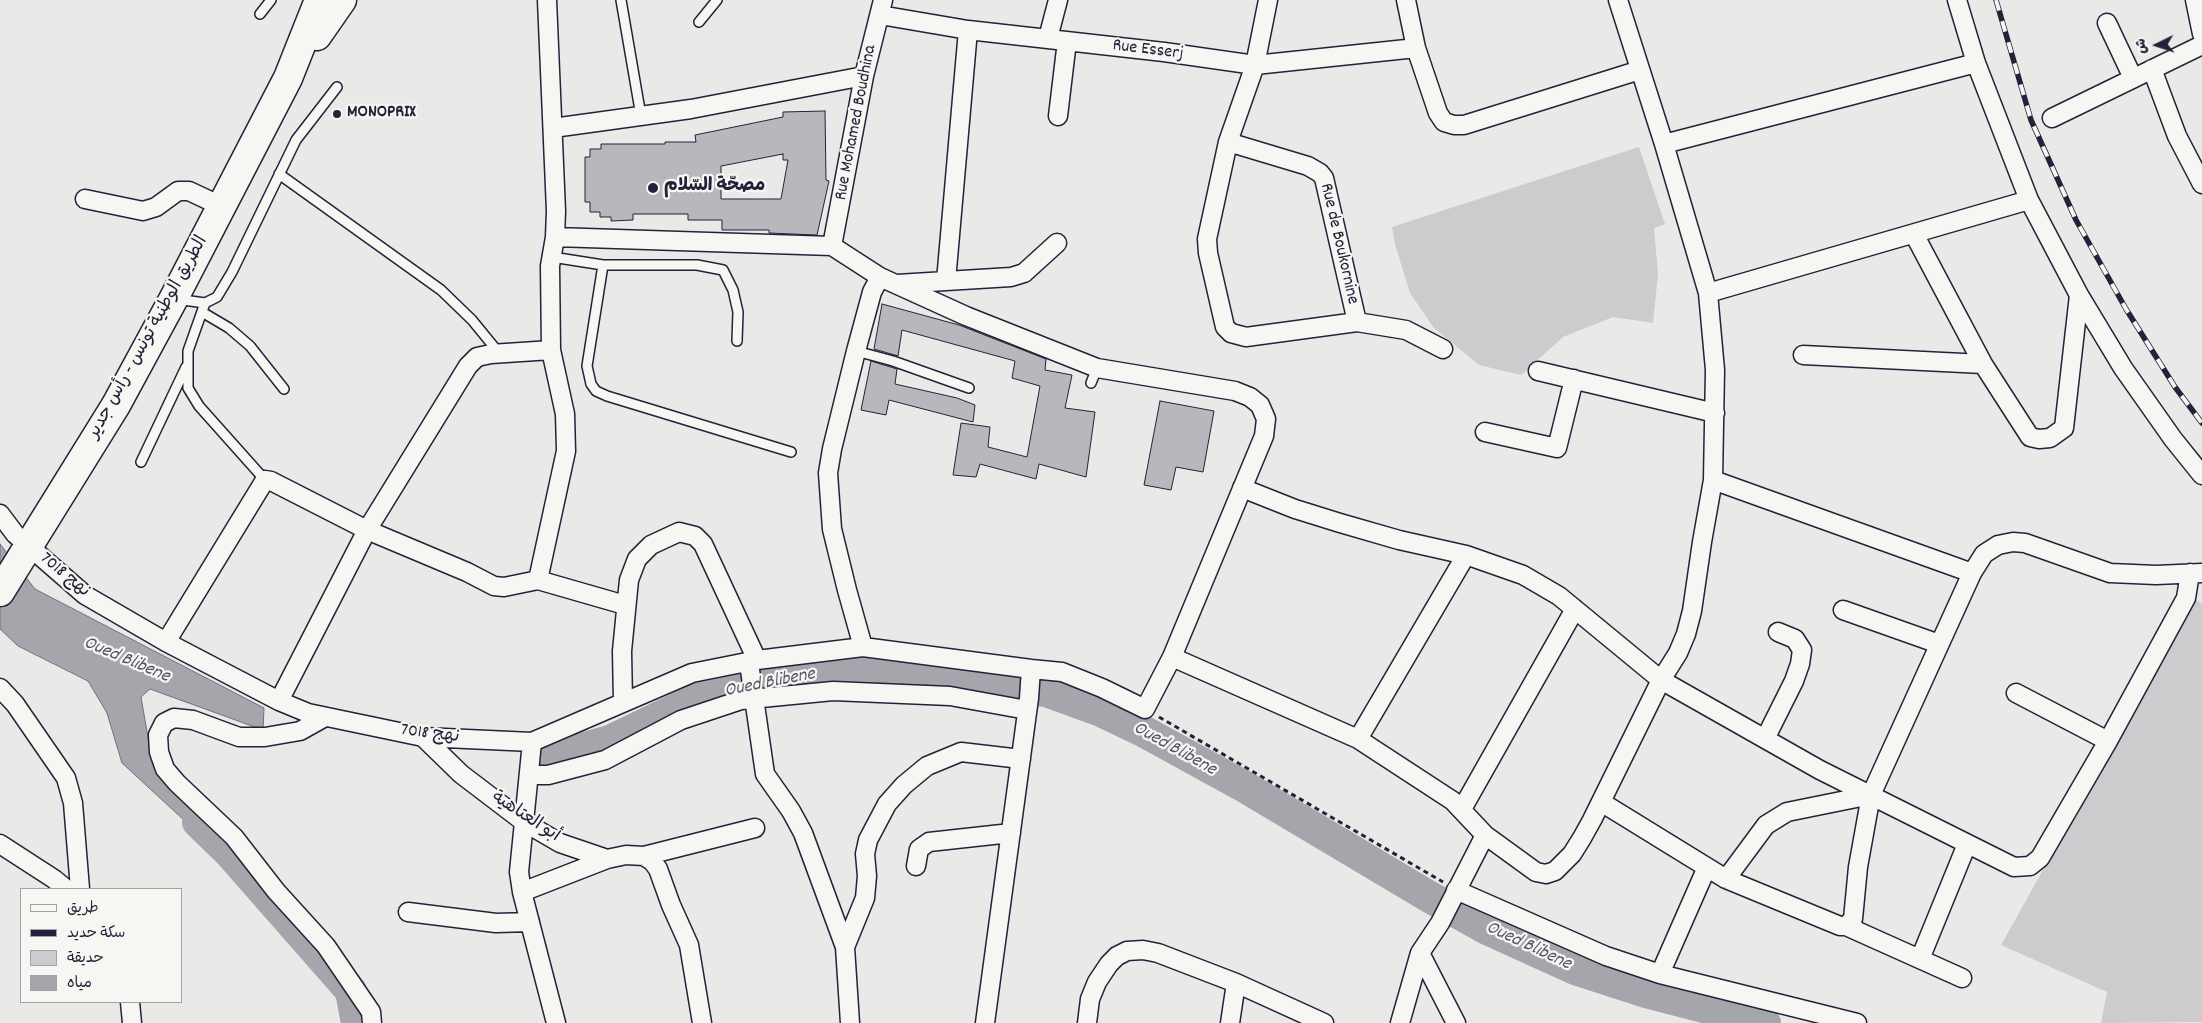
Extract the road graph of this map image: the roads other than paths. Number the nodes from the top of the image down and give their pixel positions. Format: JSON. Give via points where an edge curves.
{"nodes":[{"id":1,"x":271,"y":0,"type":"edge"},
{"id":2,"x":319,"y":0,"type":"edge"},
{"id":3,"x":342,"y":0,"type":"edge"},
{"id":4,"x":547,"y":0,"type":"edge"},
{"id":5,"x":621,"y":0,"type":"edge"},
{"id":6,"x":717,"y":0,"type":"edge"},
{"id":7,"x":1058,"y":0,"type":"edge"},
{"id":8,"x":1268,"y":0,"type":"edge"},
{"id":9,"x":1406,"y":0,"type":"edge"},
{"id":10,"x":1618,"y":0,"type":"edge"},
{"id":11,"x":1957,"y":0,"type":"edge"},
{"id":12,"x":2195,"y":0,"type":"edge"},
{"id":13,"x":881,"y":7,"type":"edge"},
{"id":14,"x":260,"y":14,"type":"dead end"},
{"id":15,"x":699,"y":22,"type":"dead end"},
{"id":16,"x":2107,"y":23,"type":"dead end"},
{"id":17,"x":968,"y":30,"type":"junction"},
{"id":18,"x":2202,"y":34,"type":"edge"},
{"id":19,"x":1048,"y":38,"type":"junction"},
{"id":20,"x":1067,"y":41,"type":"junction"},
{"id":21,"x":2202,"y":45,"type":"edge"},
{"id":22,"x":1416,"y":48,"type":"junction"},
{"id":23,"x":1976,"y":64,"type":"junction"},
{"id":24,"x":1255,"y":65,"type":"junction"},
{"id":25,"x":2152,"y":69,"type":"junction"},
{"id":26,"x":1640,"y":70,"type":"junction"},
{"id":27,"x":864,"y":76,"type":"junction"},
{"id":28,"x":288,"y":78,"type":"junction"},
{"id":29,"x":2133,"y":78,"type":"junction"},
{"id":30,"x":337,"y":87,"type":"dead end"},
{"id":31,"x":641,"y":116,"type":"junction"},
{"id":32,"x":1058,"y":116,"type":"dead end"},
{"id":33,"x":2052,"y":118,"type":"dead end"},
{"id":34,"x":553,"y":128,"type":"junction"},
{"id":35,"x":1228,"y":142,"type":"junction"},
{"id":36,"x":1664,"y":144,"type":"junction"},
{"id":37,"x":279,"y":174,"type":"junction"},
{"id":38,"x":2202,"y":184,"type":"edge"},
{"id":39,"x":85,"y":199,"type":"dead end"},
{"id":40,"x":2029,"y":200,"type":"junction"},
{"id":41,"x":221,"y":206,"type":"junction"},
{"id":42,"x":1914,"y":234,"type":"junction"},
{"id":43,"x":555,"y":237,"type":"junction"},
{"id":44,"x":1057,"y":243,"type":"dead end"},
{"id":45,"x":832,"y":246,"type":"junction"},
{"id":46,"x":552,"y":257,"type":"junction"},
{"id":47,"x":603,"y":266,"type":"junction"},
{"id":48,"x":887,"y":280,"type":"junction"},
{"id":49,"x":946,"y":281,"type":"junction"},
{"id":50,"x":1708,"y":293,"type":"junction"},
{"id":51,"x":2079,"y":295,"type":"junction"},
{"id":52,"x":174,"y":298,"type":"junction"},
{"id":53,"x":204,"y":307,"type":"junction"},
{"id":54,"x":1357,"y":322,"type":"junction"},
{"id":55,"x":737,"y":340,"type":"dead end"},
{"id":56,"x":1443,"y":349,"type":"dead end"},
{"id":57,"x":551,"y":350,"type":"junction"},
{"id":58,"x":856,"y":351,"type":"junction"},
{"id":59,"x":500,"y":353,"type":"junction"},
{"id":60,"x":1803,"y":355,"type":"dead end"},
{"id":61,"x":1983,"y":364,"type":"junction"},
{"id":62,"x":187,"y":367,"type":"junction"},
{"id":63,"x":1538,"y":371,"type":"dead end"},
{"id":64,"x":1574,"y":379,"type":"junction"},
{"id":65,"x":969,"y":388,"type":"dead end"},
{"id":66,"x":284,"y":389,"type":"dead end"},
{"id":67,"x":1715,"y":413,"type":"junction"},
{"id":68,"x":1485,"y":432,"type":"dead end"},
{"id":69,"x":791,"y":452,"type":"dead end"},
{"id":70,"x":141,"y":462,"type":"dead end"},
{"id":71,"x":2202,"y":475,"type":"edge"},
{"id":72,"x":265,"y":480,"type":"junction"},
{"id":73,"x":1713,"y":480,"type":"junction"},
{"id":74,"x":1242,"y":488,"type":"junction"},
{"id":75,"x":0,"y":514,"type":"edge"},
{"id":76,"x":367,"y":530,"type":"junction"},
{"id":77,"x":24,"y":555,"type":"junction"},
{"id":78,"x":1466,"y":555,"type":"junction"},
{"id":79,"x":1972,"y":573,"type":"junction"},
{"id":80,"x":2196,"y":573,"type":"edge"},
{"id":81,"x":538,"y":580,"type":"junction"},
{"id":82,"x":0,"y":592,"type":"edge"},
{"id":83,"x":625,"y":605,"type":"junction"},
{"id":84,"x":1575,"y":609,"type":"junction"},
{"id":85,"x":1843,"y":610,"type":"dead end"},
{"id":86,"x":1778,"y":632,"type":"dead end"},
{"id":87,"x":166,"y":642,"type":"junction"},
{"id":88,"x":1939,"y":644,"type":"junction"},
{"id":89,"x":863,"y":647,"type":"junction"},
{"id":90,"x":1172,"y":657,"type":"junction"},
{"id":91,"x":752,"y":664,"type":"junction"},
{"id":92,"x":1031,"y":671,"type":"junction"},
{"id":93,"x":1661,"y":680,"type":"junction"},
{"id":94,"x":0,"y":688,"type":"edge"},
{"id":95,"x":2016,"y":692,"type":"dead end"},
{"id":96,"x":752,"y":698,"type":"junction"},
{"id":97,"x":279,"y":701,"type":"junction"},
{"id":98,"x":624,"y":702,"type":"junction"},
{"id":99,"x":1028,"y":704,"type":"junction"},
{"id":100,"x":325,"y":717,"type":"junction"},
{"id":101,"x":423,"y":737,"type":"junction"},
{"id":102,"x":1358,"y":739,"type":"junction"},
{"id":103,"x":1765,"y":739,"type":"junction"},
{"id":104,"x":2108,"y":741,"type":"junction"},
{"id":105,"x":532,"y":742,"type":"junction"},
{"id":106,"x":1021,"y":759,"type":"junction"},
{"id":107,"x":529,"y":775,"type":"junction"},
{"id":108,"x":1871,"y":795,"type":"junction"},
{"id":109,"x":1601,"y":802,"type":"junction"},
{"id":110,"x":1462,"y":809,"type":"junction"},
{"id":111,"x":524,"y":822,"type":"junction"},
{"id":112,"x":755,"y":828,"type":"dead end"},
{"id":113,"x":1011,"y":833,"type":"junction"},
{"id":114,"x":1485,"y":835,"type":"junction"},
{"id":115,"x":0,"y":844,"type":"edge"},
{"id":116,"x":1967,"y":844,"type":"junction"},
{"id":117,"x":644,"y":856,"type":"junction"},
{"id":118,"x":607,"y":859,"type":"junction"},
{"id":119,"x":916,"y":866,"type":"dead end"},
{"id":120,"x":1707,"y":868,"type":"junction"},
{"id":121,"x":1726,"y":880,"type":"junction"},
{"id":122,"x":65,"y":888,"type":"edge"},
{"id":123,"x":80,"y":888,"type":"edge"},
{"id":124,"x":522,"y":892,"type":"junction"},
{"id":125,"x":1454,"y":894,"type":"junction"},
{"id":126,"x":408,"y":912,"type":"dead end"},
{"id":127,"x":530,"y":922,"type":"junction"},
{"id":128,"x":1846,"y":926,"type":"junction"},
{"id":129,"x":845,"y":947,"type":"junction"},
{"id":130,"x":1420,"y":954,"type":"junction"},
{"id":131,"x":1920,"y":959,"type":"junction"},
{"id":132,"x":1660,"y":974,"type":"junction"},
{"id":133,"x":1962,"y":978,"type":"dead end"},
{"id":134,"x":1236,"y":983,"type":"junction"},
{"id":135,"x":130,"y":1003,"type":"edge"},
{"id":136,"x":132,"y":1023,"type":"edge"},
{"id":137,"x":372,"y":1023,"type":"edge"},
{"id":138,"x":556,"y":1023,"type":"edge"},
{"id":139,"x":702,"y":1023,"type":"edge"},
{"id":140,"x":850,"y":1023,"type":"edge"},
{"id":141,"x":985,"y":1023,"type":"edge"},
{"id":142,"x":1086,"y":1023,"type":"edge"},
{"id":143,"x":1230,"y":1023,"type":"edge"},
{"id":144,"x":1324,"y":1023,"type":"edge"},
{"id":145,"x":1400,"y":1023,"type":"edge"},
{"id":146,"x":1456,"y":1023,"type":"edge"},
{"id":147,"x":1857,"y":1023,"type":"edge"}],
"edges":[{"from":1,"to":14,"type":"lane"},
{"from":2,"to":28,"type":"main road","name":"الطريق الوطنية تونس - رأس جدير"},
{"from":3,"to":28,"type":"main road","name":"الطريق الوطنية تونس - رأس جدير"},
{"from":4,"to":34,"type":"street"},
{"from":5,"to":31,"type":"lane"},
{"from":6,"to":15,"type":"lane"},
{"from":7,"to":19,"type":"street"},
{"from":8,"to":24,"type":"street"},
{"from":9,"to":22,"type":"street"},
{"from":10,"to":26,"type":"street"},
{"from":11,"to":23,"type":"street"},
{"from":12,"to":18,"type":"street"},
{"from":13,"to":17,"type":"street","name":"Rue Esserj"},
{"from":13,"to":27,"type":"street","name":"Rue Mohamed Boudhina"},
{"from":16,"to":29,"type":"street"},
{"from":17,"to":19,"type":"street","name":"Rue Esserj"},
{"from":17,"to":49,"type":"street"},
{"from":19,"to":20,"type":"street","name":"Rue Esserj"},
{"from":20,"to":24,"type":"street","name":"Rue Esserj"},
{"from":20,"to":32,"type":"street"},
{"from":21,"to":25,"type":"street"},
{"from":22,"to":24,"type":"street","name":"Rue Esserj"},
{"from":22,"to":26,"type":"street","via":[[1438,113],[1444,122],[1454,126]]},
{"from":23,"to":36,"type":"street"},
{"from":23,"to":40,"type":"street"},
{"from":24,"to":35,"type":"street"},
{"from":25,"to":29,"type":"street"},
{"from":25,"to":38,"type":"street","via":[[2177,136]]},
{"from":26,"to":36,"type":"street"},
{"from":27,"to":31,"type":"street"},
{"from":27,"to":45,"type":"street","name":"Rue Mohamed Boudhina"},
{"from":28,"to":41,"type":"main road","name":"الطريق الوطنية تونس - رأس جدير"},
{"from":29,"to":33,"type":"street"},
{"from":30,"to":37,"type":"lane","via":[[296,140]]},
{"from":31,"to":34,"type":"street"},
{"from":34,"to":43,"type":"street"},
{"from":35,"to":54,"type":"street","name":"Rue de Boukornine","via":[[1308,166],[1324,178]]},
{"from":35,"to":54,"type":"street","via":[[1207,239],[1226,326],[1231,333],[1246,337]]},
{"from":36,"to":50,"type":"street"},
{"from":37,"to":53,"type":"lane","via":[[232,272],[217,297]]},
{"from":37,"to":59,"type":"lane","via":[[441,290]]},
{"from":39,"to":41,"type":"street","via":[[143,211],[156,207],[178,191],[190,191]]},
{"from":40,"to":42,"type":"street"},
{"from":40,"to":51,"type":"street"},
{"from":41,"to":52,"type":"main road","name":"الطريق الوطنية تونس - رأس جدير"},
{"from":42,"to":50,"type":"street"},
{"from":42,"to":61,"type":"street"},
{"from":43,"to":45,"type":"street"},
{"from":43,"to":46,"type":"street"},
{"from":44,"to":49,"type":"street","via":[[1024,273],[1011,277]]},
{"from":45,"to":48,"type":"street"},
{"from":46,"to":47,"type":"lane"},
{"from":46,"to":57,"type":"street"},
{"from":47,"to":55,"type":"lane","via":[[698,265],[723,270],[734,290],[738,312]]},
{"from":47,"to":69,"type":"lane","via":[[587,366],[590,384],[596,391]]},
{"from":48,"to":49,"type":"street"},
{"from":48,"to":58,"type":"street","via":[[872,292]]},
{"from":48,"to":74,"type":"street","via":[[1094,376],[1235,391],[1250,397],[1260,405],[1266,419],[1264,436]]},
{"from":50,"to":67,"type":"street","via":[[1715,370]]},
{"from":51,"to":61,"type":"street","via":[[2064,428],[2050,438],[2030,437]]},
{"from":51,"to":71,"type":"street","via":[[2124,368]]},
{"from":52,"to":53,"type":"lane"},
{"from":52,"to":77,"type":"main road","name":"الطريق الوطنية تونس - رأس جدير","via":[[116,405]]},
{"from":53,"to":62,"type":"lane","via":[[188,351]]},
{"from":53,"to":66,"type":"lane","via":[[250,346]]},
{"from":54,"to":56,"type":"street","via":[[1406,330]]},
{"from":57,"to":59,"type":"street"},
{"from":57,"to":81,"type":"street","via":[[565,414],[566,451]]},
{"from":58,"to":65,"type":"lane"},
{"from":58,"to":89,"type":"street","via":[[828,473],[832,529]]},
{"from":59,"to":76,"type":"street","via":[[478,357],[468,366]]},
{"from":60,"to":61,"type":"street"},
{"from":62,"to":70,"type":"lane"},
{"from":62,"to":72,"type":"lane","via":[[188,388],[199,406]]},
{"from":63,"to":64,"type":"street"},
{"from":64,"to":67,"type":"street"},
{"from":64,"to":68,"type":"street","via":[[1556,448]]},
{"from":67,"to":73,"type":"street"},
{"from":72,"to":76,"type":"street"},
{"from":72,"to":87,"type":"street"},
{"from":73,"to":79,"type":"street"},
{"from":73,"to":93,"type":"street","via":[[1688,626],[1678,653]]},
{"from":74,"to":78,"type":"street","via":[[1340,523]]},
{"from":74,"to":90,"type":"street"},
{"from":75,"to":77,"type":"street","name":"نهج 7018","via":[[15,534]]},
{"from":76,"to":81,"type":"street","via":[[494,586]]},
{"from":76,"to":97,"type":"street"},
{"from":77,"to":82,"type":"main road","name":"الطريق الوطنية تونس - رأس جدير"},
{"from":77,"to":87,"type":"street","name":"نهج 7018"},
{"from":78,"to":84,"type":"street","via":[[1523,575]]},
{"from":78,"to":102,"type":"street"},
{"from":79,"to":80,"type":"street","via":[[1984,554],[1998,545],[2013,542],[2025,543],[2110,573]]},
{"from":79,"to":88,"type":"street"},
{"from":80,"to":104,"type":"street","via":[[2186,598]]},
{"from":81,"to":83,"type":"street"},
{"from":83,"to":91,"type":"street","via":[[637,559],[652,545],[679,532],[695,536],[703,544]]},
{"from":83,"to":98,"type":"street","via":[[622,651]]},
{"from":84,"to":93,"type":"street"},
{"from":84,"to":110,"type":"street"},
{"from":85,"to":88,"type":"street"},
{"from":86,"to":103,"type":"street","via":[[1795,639],[1802,650],[1794,681]]},
{"from":87,"to":97,"type":"street","name":"نهج 7018"},
{"from":88,"to":108,"type":"street"},
{"from":89,"to":91,"type":"street","name":"نهج 7018"},
{"from":89,"to":92,"type":"street","name":"نهج 7018"},
{"from":90,"to":92,"type":"street","name":"نهج 7018","via":[[1145,709],[1062,672]]},
{"from":90,"to":102,"type":"street"},
{"from":91,"to":96,"type":"street"},
{"from":91,"to":98,"type":"street","name":"نهج 7018","via":[[692,673]]},
{"from":92,"to":99,"type":"street"},
{"from":93,"to":103,"type":"street"},
{"from":93,"to":109,"type":"street"},
{"from":94,"to":123,"type":"street","via":[[15,704],[66,778],[73,803]]},
{"from":95,"to":104,"type":"street"},
{"from":96,"to":99,"type":"street","via":[[833,691],[950,696]]},
{"from":96,"to":107,"type":"street","via":[[681,720],[605,760],[548,775]]},
{"from":96,"to":129,"type":"street","via":[[765,774],[803,833]]},
{"from":97,"to":100,"type":"street","name":"نهج 7018"},
{"from":98,"to":105,"type":"street","name":"نهج 7018"},
{"from":99,"to":106,"type":"street"},
{"from":100,"to":101,"type":"street","name":"نهج 7018"},
{"from":100,"to":137,"type":"street","via":[[300,731],[265,737],[239,736],[193,720],[174,718],[164,723],[158,735],[159,752],[165,769],[177,783],[234,837],[276,891],[326,946],[370,1012]]},
{"from":101,"to":105,"type":"street","name":"نهج 7018"},
{"from":101,"to":111,"type":"street","name":"أبو العتاهية","via":[[461,774]]},
{"from":102,"to":110,"type":"street"},
{"from":103,"to":108,"type":"street"},
{"from":104,"to":116,"type":"street","via":[[2040,858],[2030,866],[2014,867]]},
{"from":105,"to":107,"type":"street"},
{"from":106,"to":113,"type":"street"},
{"from":106,"to":129,"type":"street","via":[[962,752],[927,766],[904,785],[887,804],[868,840],[865,898]]},
{"from":107,"to":111,"type":"street"},
{"from":108,"to":116,"type":"street"},
{"from":108,"to":121,"type":"street","via":[[1787,812],[1766,825]]},
{"from":108,"to":128,"type":"street","via":[[1852,919]]},
{"from":109,"to":114,"type":"street","via":[[1572,854],[1555,871],[1546,874],[1536,872]]},
{"from":109,"to":120,"type":"street"},
{"from":110,"to":114,"type":"street"},
{"from":111,"to":118,"type":"street","name":"أبو العتاهية","via":[[560,843]]},
{"from":111,"to":124,"type":"street","via":[[520,872]]},
{"from":112,"to":117,"type":"street","name":"أبو العتاهية"},
{"from":113,"to":119,"type":"street","via":[[929,842],[919,849]]},
{"from":113,"to":141,"type":"street"},
{"from":114,"to":125,"type":"street"},
{"from":115,"to":122,"type":"street"},
{"from":116,"to":131,"type":"street"},
{"from":117,"to":118,"type":"street","name":"أبو العتاهية"},
{"from":117,"to":139,"type":"street","via":[[658,870],[689,945]]},
{"from":118,"to":124,"type":"street"},
{"from":120,"to":121,"type":"street"},
{"from":120,"to":132,"type":"street"},
{"from":121,"to":128,"type":"street"},
{"from":124,"to":127,"type":"street"},
{"from":125,"to":130,"type":"street"},
{"from":125,"to":132,"type":"street","via":[[1606,956]]},
{"from":126,"to":127,"type":"street","via":[[496,922]]},
{"from":127,"to":138,"type":"street"},
{"from":128,"to":131,"type":"street"},
{"from":129,"to":140,"type":"street"},
{"from":130,"to":145,"type":"street"},
{"from":130,"to":146,"type":"street"},
{"from":131,"to":133,"type":"street"},
{"from":132,"to":147,"type":"street"},
{"from":134,"to":142,"type":"street","via":[[1158,953],[1127,951],[1109,964],[1097,982]]},
{"from":134,"to":143,"type":"street"},
{"from":134,"to":144,"type":"street"},
{"from":135,"to":136,"type":"street"}]}
